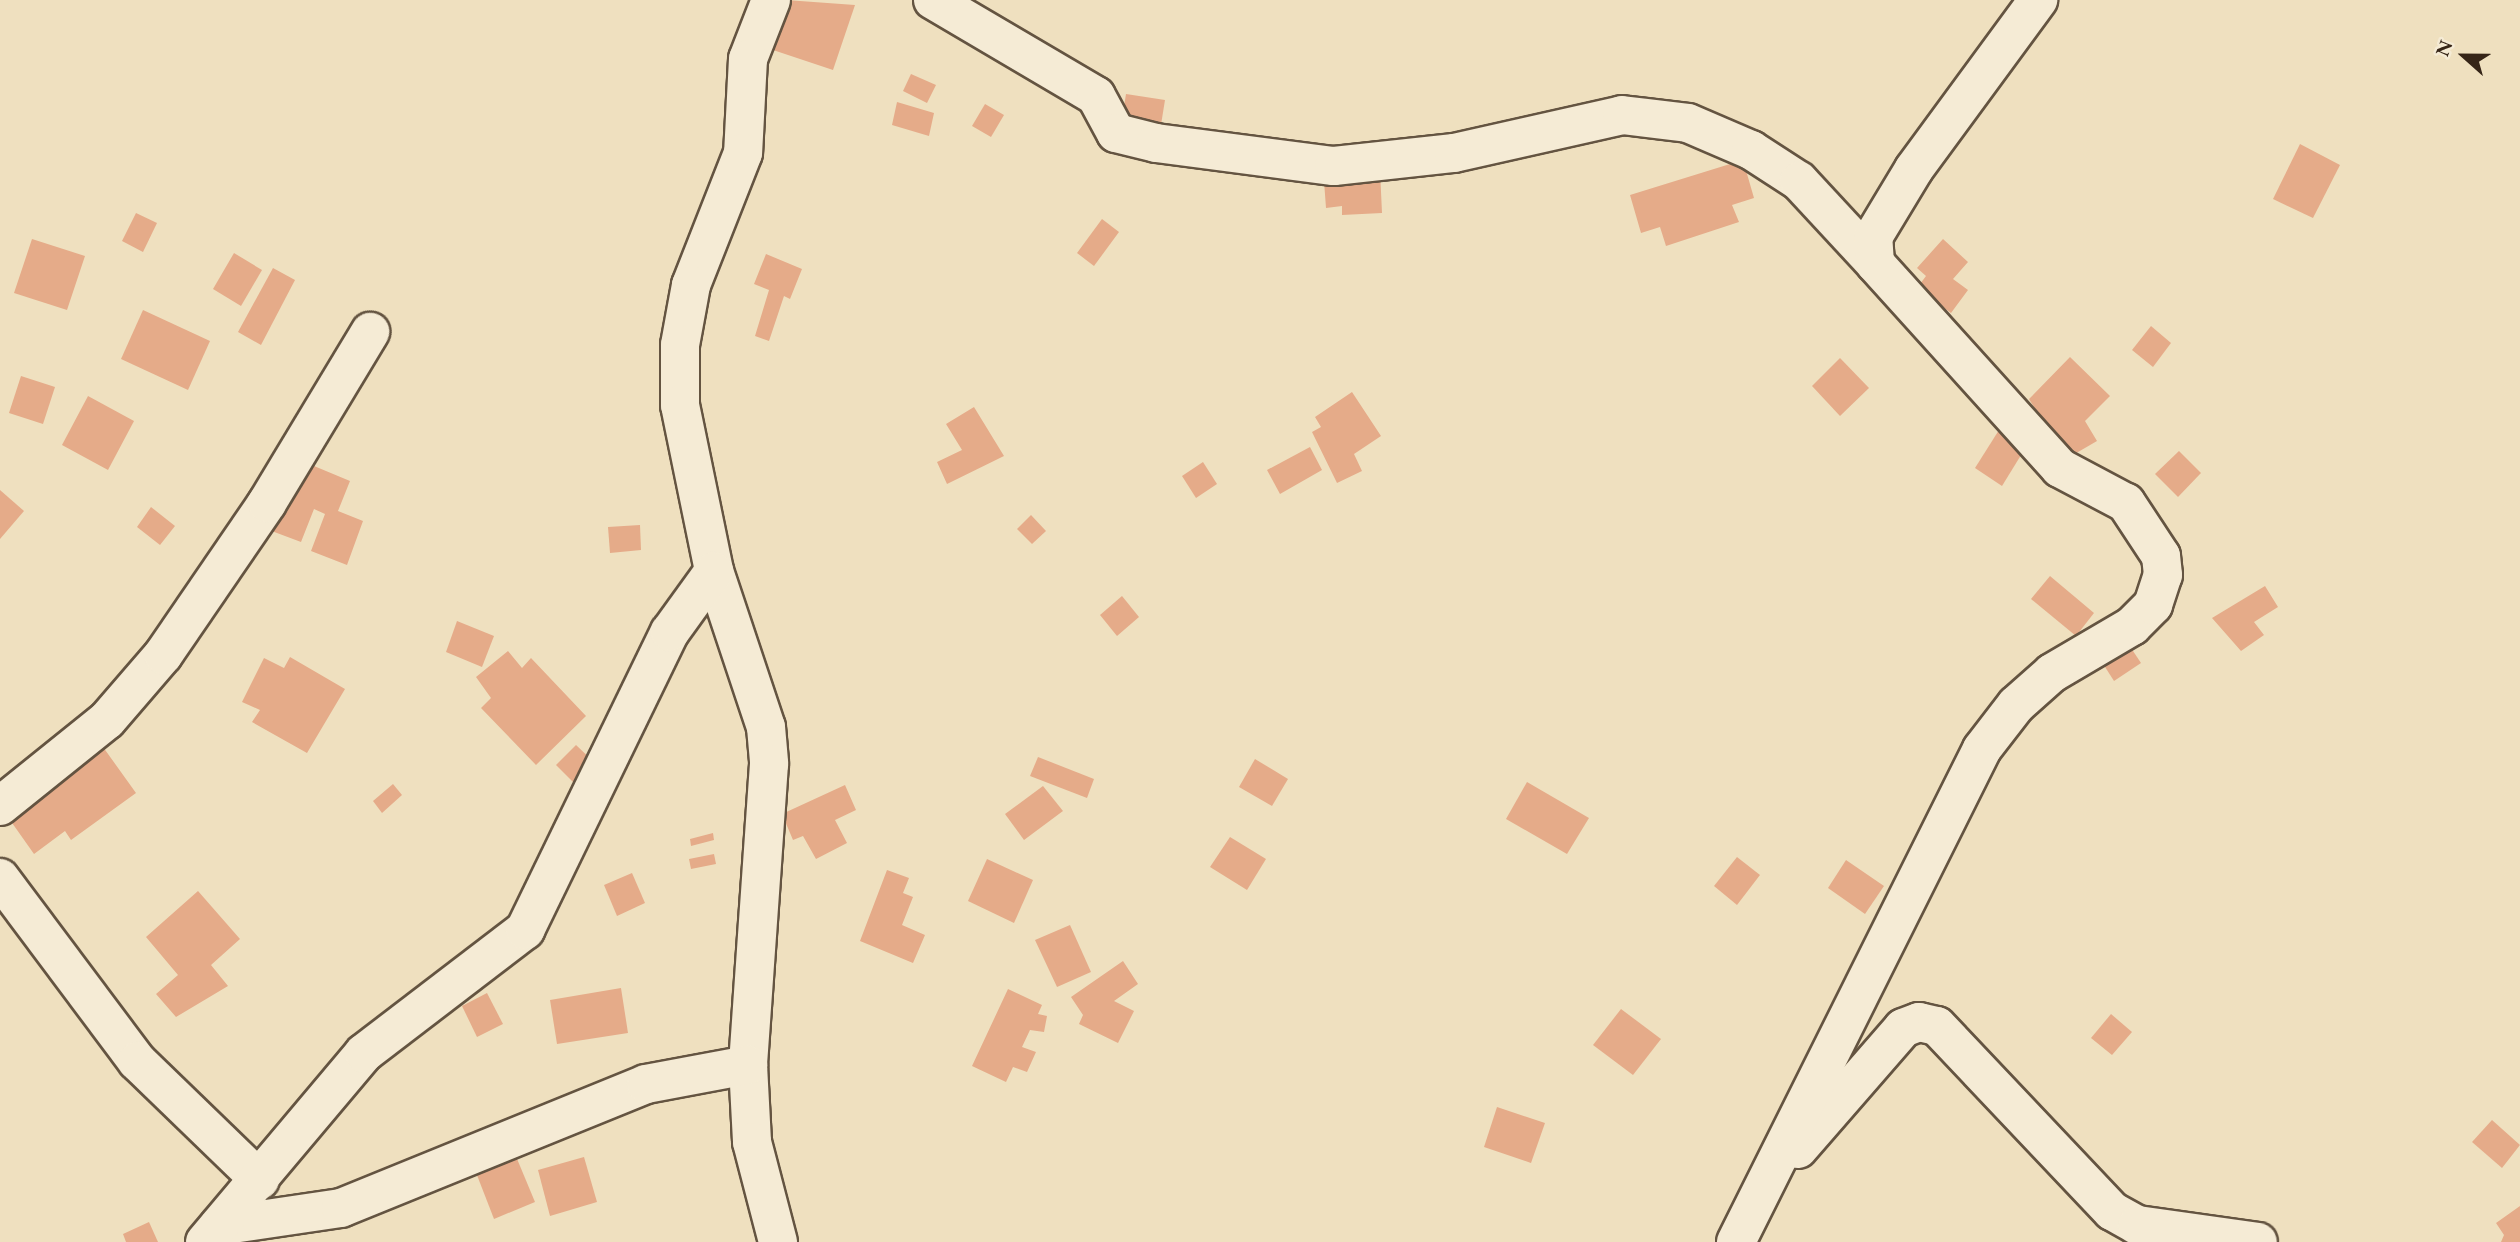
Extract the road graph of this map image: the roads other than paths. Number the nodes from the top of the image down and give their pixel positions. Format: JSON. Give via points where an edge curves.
{"nodes":[{"id":1,"x":771,"y":0,"type":"edge"},
{"id":2,"x":933,"y":0,"type":"edge"},
{"id":3,"x":2038,"y":0,"type":"edge"},
{"id":4,"x":1875,"y":263,"type":"junction"},
{"id":5,"x":370,"y":332,"type":"dead end"},
{"id":6,"x":715,"y":571,"type":"junction"},
{"id":7,"x":0,"y":806,"type":"edge"},
{"id":8,"x":0,"y":878,"type":"edge"},
{"id":9,"x":748,"y":1065,"type":"junction"},
{"id":10,"x":260,"y":1180,"type":"junction"},
{"id":11,"x":1767,"y":1185,"type":"junction"},
{"id":12,"x":212,"y":1234,"type":"edge"},
{"id":13,"x":778,"y":1242,"type":"edge"},
{"id":14,"x":1736,"y":1242,"type":"edge"},
{"id":15,"x":2258,"y":1242,"type":"edge"}],
"edges":[{"from":1,"to":6,"type":"street","via":[[748,59],[743,153],[691,285],[680,345],[680,405]]},
{"from":2,"to":4,"type":"street","via":[[1097,96],[1116,133],[1156,143],[1334,166],[1454,153],[1622,115],[1688,123],[1751,150],[1799,181]]},
{"from":3,"to":4,"type":"street","via":[[1914,169],[1874,237]]},
{"from":4,"to":11,"type":"street","via":[[2060,468],[2126,503],[2161,556],[2163,575],[2153,605],[2132,626],[2052,673],[2015,705],[1982,749]]},
{"from":5,"to":7,"type":"street","via":[[267,503],[163,654],[107,720]]},
{"from":6,"to":9,"type":"street","via":[[752,674],[769,764]]},
{"from":6,"to":10,"type":"street","via":[[670,632],[525,930],[364,1053]]},
{"from":8,"to":10,"type":"street","via":[[137,1061]]},
{"from":9,"to":12,"type":"street","via":[[646,1084],[341,1208]]},
{"from":9,"to":13,"type":"street","via":[[752,1142]]},
{"from":10,"to":12,"type":"street"},
{"from":11,"to":14,"type":"street"},
{"from":11,"to":15,"type":"street","via":[[1903,1028],[1919,1022],[1937,1027],[2112,1210],[2137,1225]]}]}
